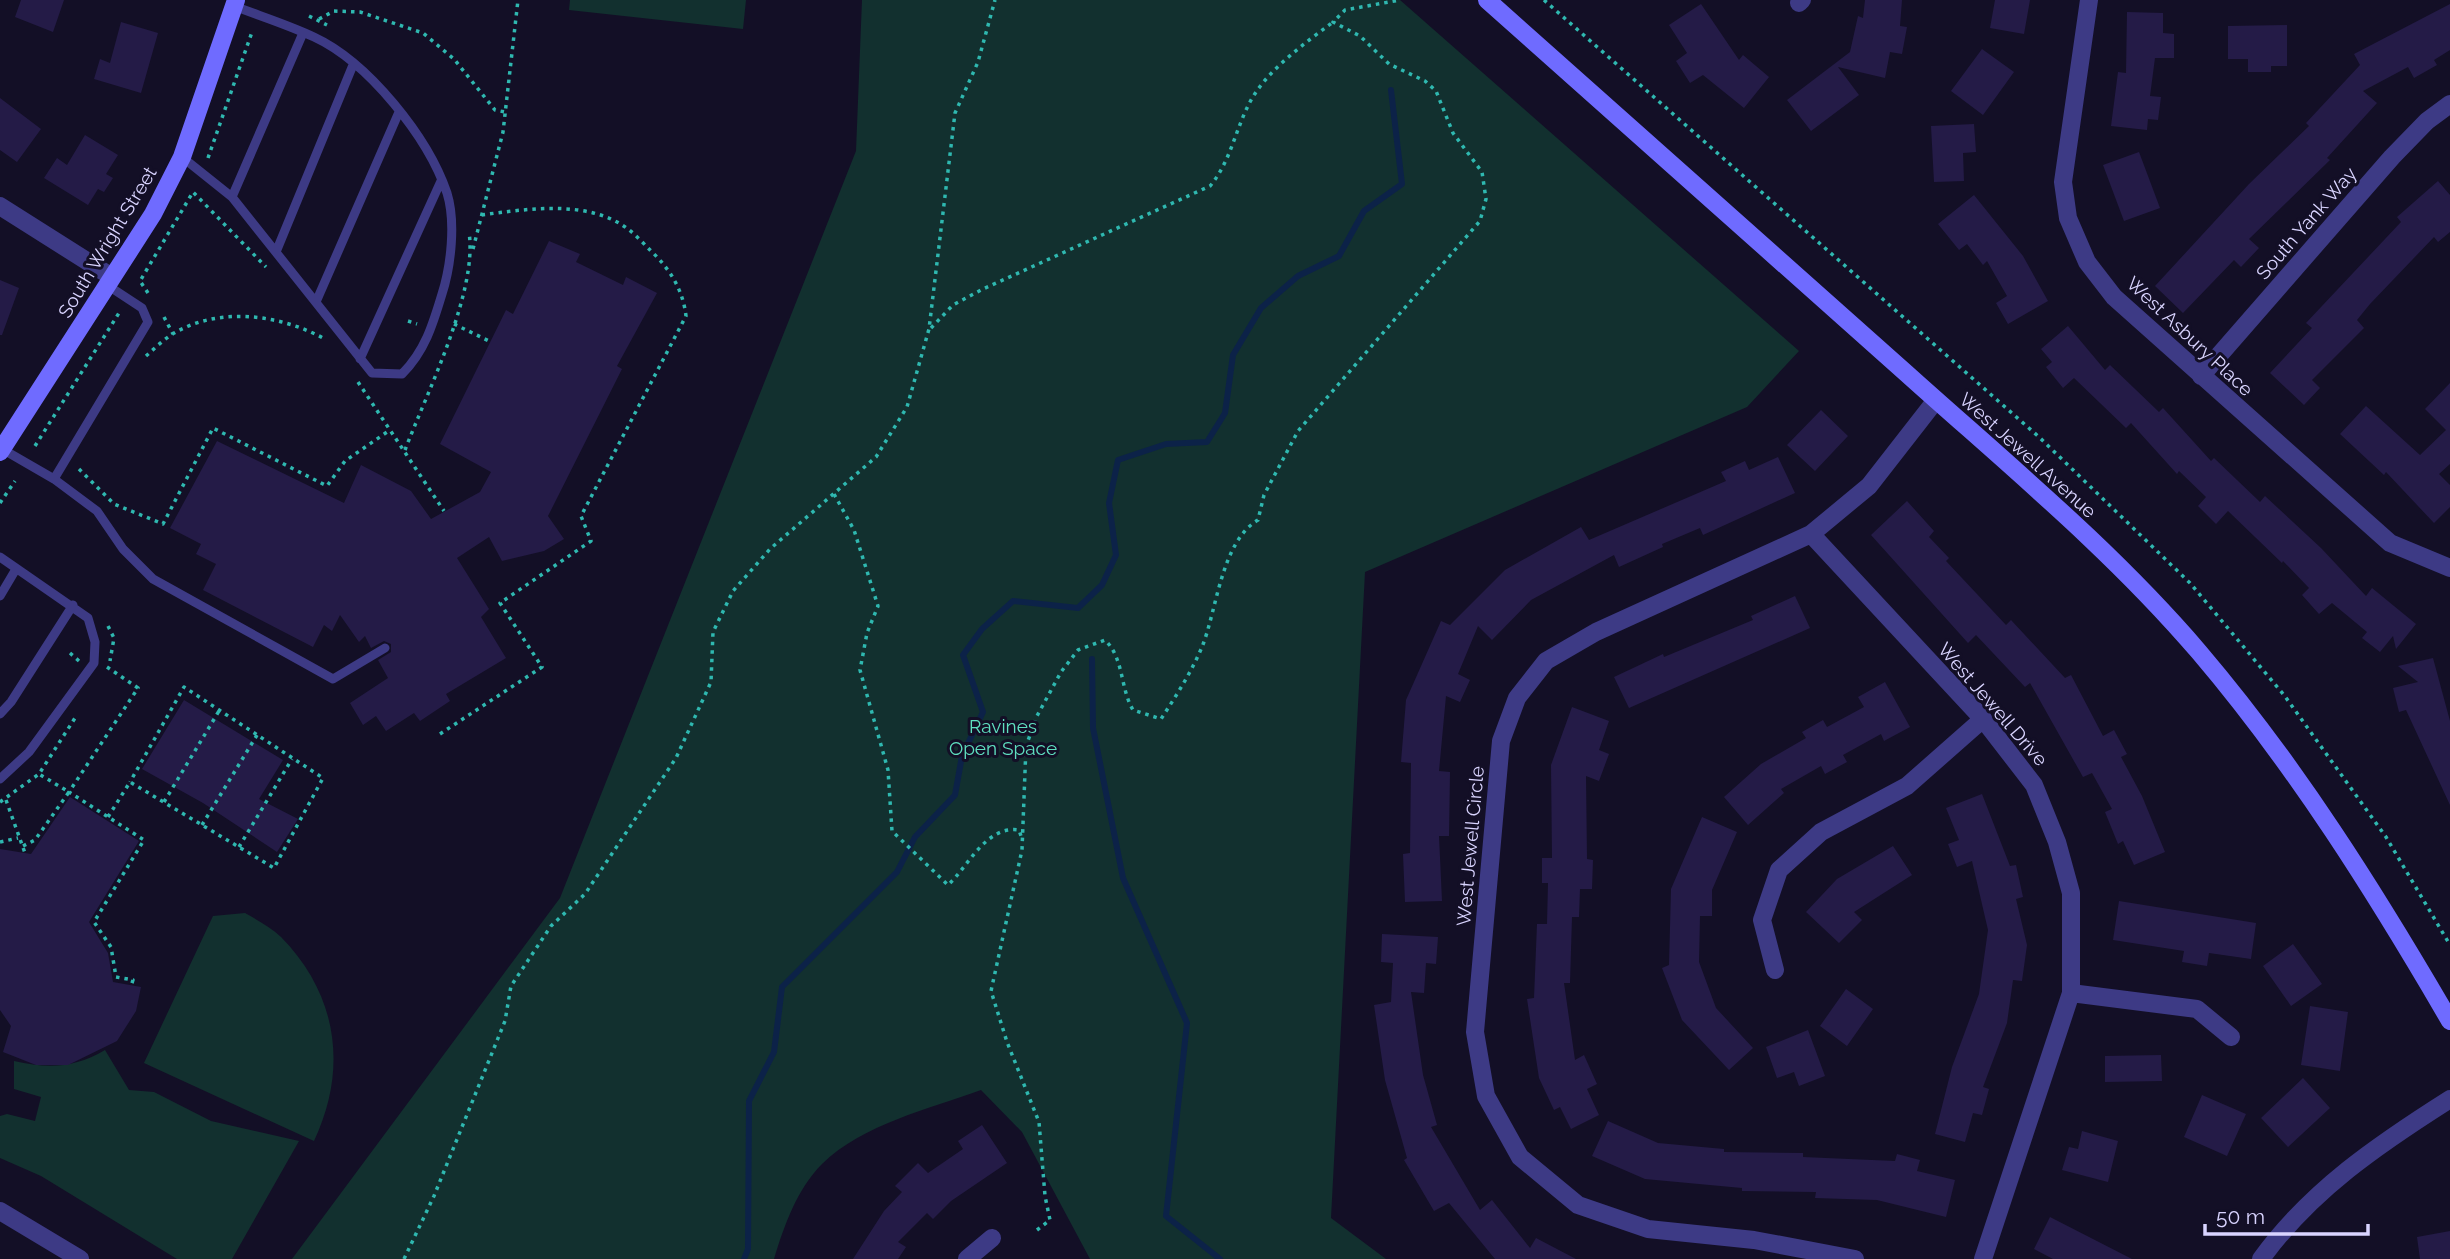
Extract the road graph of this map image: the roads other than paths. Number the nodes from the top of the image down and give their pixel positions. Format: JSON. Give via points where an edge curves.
{"nodes":[{"id":1,"x":1487,"y":0,"type":"edge"},
{"id":2,"x":2090,"y":0,"type":"edge"},
{"id":3,"x":235,"y":3,"type":"edge"},
{"id":4,"x":303,"y":33,"type":"junction"},
{"id":5,"x":353,"y":65,"type":"junction"},
{"id":6,"x":2450,"y":104,"type":"edge"},
{"id":7,"x":399,"y":112,"type":"junction"},
{"id":8,"x":182,"y":157,"type":"junction"},
{"id":9,"x":441,"y":181,"type":"junction"},
{"id":10,"x":232,"y":197,"type":"junction"},
{"id":11,"x":0,"y":206,"type":"edge"},
{"id":12,"x":276,"y":252,"type":"junction"},
{"id":13,"x":110,"y":281,"type":"junction"},
{"id":14,"x":316,"y":302,"type":"junction"},
{"id":15,"x":360,"y":359,"type":"junction"},
{"id":16,"x":2201,"y":376,"type":"junction"},
{"id":17,"x":1936,"y":400,"type":"junction"},
{"id":18,"x":1,"y":451,"type":"edge"},
{"id":19,"x":54,"y":479,"type":"junction"},
{"id":20,"x":1811,"y":534,"type":"junction"},
{"id":21,"x":0,"y":557,"type":"edge"},
{"id":22,"x":2450,"y":568,"type":"edge"},
{"id":23,"x":16,"y":569,"type":"junction"},
{"id":24,"x":0,"y":596,"type":"edge"},
{"id":25,"x":73,"y":605,"type":"junction"},
{"id":26,"x":385,"y":648,"type":"dead end"},
{"id":27,"x":0,"y":713,"type":"edge"},
{"id":28,"x":1983,"y":719,"type":"junction"},
{"id":29,"x":0,"y":779,"type":"edge"},
{"id":30,"x":1775,"y":970,"type":"dead end"},
{"id":31,"x":2071,"y":993,"type":"junction"},
{"id":32,"x":2450,"y":1021,"type":"edge"},
{"id":33,"x":2231,"y":1037,"type":"dead end"},
{"id":34,"x":2450,"y":1099,"type":"edge"},
{"id":35,"x":0,"y":1211,"type":"edge"},
{"id":36,"x":992,"y":1238,"type":"dead end"},
{"id":37,"x":80,"y":1259,"type":"edge"},
{"id":38,"x":967,"y":1259,"type":"edge"},
{"id":39,"x":1854,"y":1259,"type":"edge"},
{"id":40,"x":1983,"y":1259,"type":"edge"},
{"id":41,"x":2261,"y":1259,"type":"edge"}],
"edges":[{"from":1,"to":17,"type":"main road","name":"West Jewell Avenue"},
{"from":2,"to":16,"type":"street","name":"West Asbury Place","via":[[2063,182],[2068,218],[2087,262],[2114,297]]},
{"from":3,"to":4,"type":"lane"},
{"from":3,"to":8,"type":"main road","name":"South Wright Street"},
{"from":4,"to":5,"type":"lane","via":[[316,37]]},
{"from":4,"to":10,"type":"lane"},
{"from":5,"to":7,"type":"lane","via":[[375,81]]},
{"from":5,"to":12,"type":"lane"},
{"from":6,"to":16,"type":"street","name":"South Yank Way","via":[[2392,157]]},
{"from":7,"to":9,"type":"lane","via":[[424,145]]},
{"from":7,"to":14,"type":"lane"},
{"from":8,"to":10,"type":"lane"},
{"from":8,"to":13,"type":"main road","name":"South Wright Street","via":[[153,214]]},
{"from":9,"to":15,"type":"lane"},
{"from":9,"to":15,"type":"lane","via":[[451,232],[447,279],[430,331],[417,359],[402,374],[372,373]]},
{"from":10,"to":12,"type":"lane"},
{"from":11,"to":13,"type":"street"},
{"from":12,"to":14,"type":"lane"},
{"from":13,"to":18,"type":"main road","name":"South Wright Street"},
{"from":13,"to":19,"type":"lane","via":[[142,308],[148,322]]},
{"from":14,"to":15,"type":"lane"},
{"from":16,"to":22,"type":"street","name":"West Asbury Place","via":[[2390,543]]},
{"from":17,"to":20,"type":"street","name":"West Jewell Circle","via":[[1869,486]]},
{"from":17,"to":32,"type":"main road","name":"West Jewell Avenue","via":[[2118,565],[2198,651],[2274,746],[2345,846]]},
{"from":18,"to":19,"type":"lane"},
{"from":19,"to":26,"type":"lane","via":[[97,511],[123,549],[153,579],[333,679]]},
{"from":20,"to":28,"type":"street","name":"West Jewell Drive"},
{"from":20,"to":39,"type":"street","name":"West Jewell Circle","via":[[1596,632],[1546,661],[1517,698],[1501,741],[1475,1032],[1486,1096],[1520,1157],[1578,1205],[1648,1229],[1754,1240]]},
{"from":21,"to":23,"type":"lane"},
{"from":23,"to":24,"type":"lane"},
{"from":23,"to":25,"type":"lane"},
{"from":25,"to":27,"type":"lane"},
{"from":25,"to":29,"type":"lane","via":[[88,618],[94,663],[29,752]]},
{"from":28,"to":30,"type":"street","via":[[1907,786],[1821,832],[1779,870],[1762,920]]},
{"from":28,"to":31,"type":"street","name":"West Jewell Drive","via":[[2034,785],[2057,842],[2071,893]]},
{"from":31,"to":33,"type":"street","via":[[2197,1009]]},
{"from":31,"to":40,"type":"street","name":"West Jewell Drive"},
{"from":34,"to":41,"type":"street","via":[[2339,1175],[2295,1217]]},
{"from":35,"to":37,"type":"street"},
{"from":36,"to":38,"type":"street"}]}
